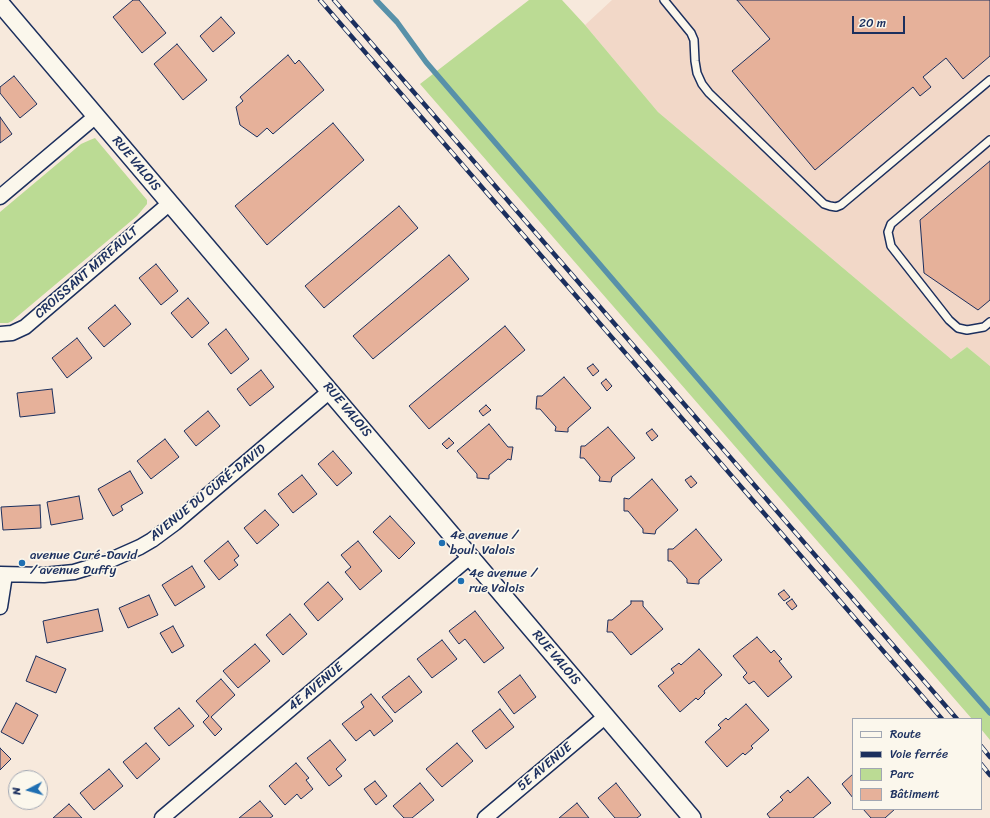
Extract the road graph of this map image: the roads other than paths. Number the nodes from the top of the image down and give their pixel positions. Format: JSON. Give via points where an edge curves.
{"nodes":[{"id":1,"x":664,"y":0,"type":"edge"},
{"id":2,"x":0,"y":4,"type":"edge"},
{"id":3,"x":990,"y":80,"type":"edge"},
{"id":4,"x":96,"y":116,"type":"junction"},
{"id":5,"x":990,"y":140,"type":"edge"},
{"id":6,"x":0,"y":197,"type":"edge"},
{"id":7,"x":170,"y":203,"type":"junction"},
{"id":8,"x":990,"y":322,"type":"edge"},
{"id":9,"x":0,"y":334,"type":"edge"},
{"id":10,"x":330,"y":391,"type":"junction"},
{"id":11,"x":471,"y":556,"type":"junction"},
{"id":12,"x":3,"y":574,"type":"edge"},
{"id":13,"x":0,"y":607,"type":"edge"},
{"id":14,"x":606,"y":716,"type":"junction"},
{"id":15,"x":162,"y":818,"type":"edge"},
{"id":16,"x":485,"y":818,"type":"edge"},
{"id":17,"x":692,"y":818,"type":"edge"}],
"edges":[{"from":1,"to":3,"type":"lane","via":[[691,32],[697,73],[709,93],[824,204],[830,206],[841,205]]},
{"from":2,"to":4,"type":"street","name":"RUE VALOIS"},
{"from":4,"to":6,"type":"street"},
{"from":4,"to":7,"type":"street","name":"RUE VALOIS"},
{"from":5,"to":8,"type":"lane","via":[[891,224],[888,232],[891,246],[958,328],[967,330],[984,327]]},
{"from":7,"to":9,"type":"street","name":"CROISSANT MIREAULT","via":[[25,327],[12,333]]},
{"from":7,"to":10,"type":"street","name":"RUE VALOIS"},
{"from":10,"to":11,"type":"street","name":"RUE VALOIS"},
{"from":10,"to":12,"type":"street","name":"AVENUE DU CURÉ-DAVID","via":[[180,519],[140,547],[104,563],[74,572],[44,575]]},
{"from":11,"to":14,"type":"street","name":"RUE VALOIS"},
{"from":11,"to":15,"type":"street","name":"4E AVENUE"},
{"from":12,"to":13,"type":"street"},
{"from":14,"to":16,"type":"street","name":"5E AVENUE"},
{"from":14,"to":17,"type":"street","name":"RUE VALOIS"}]}
